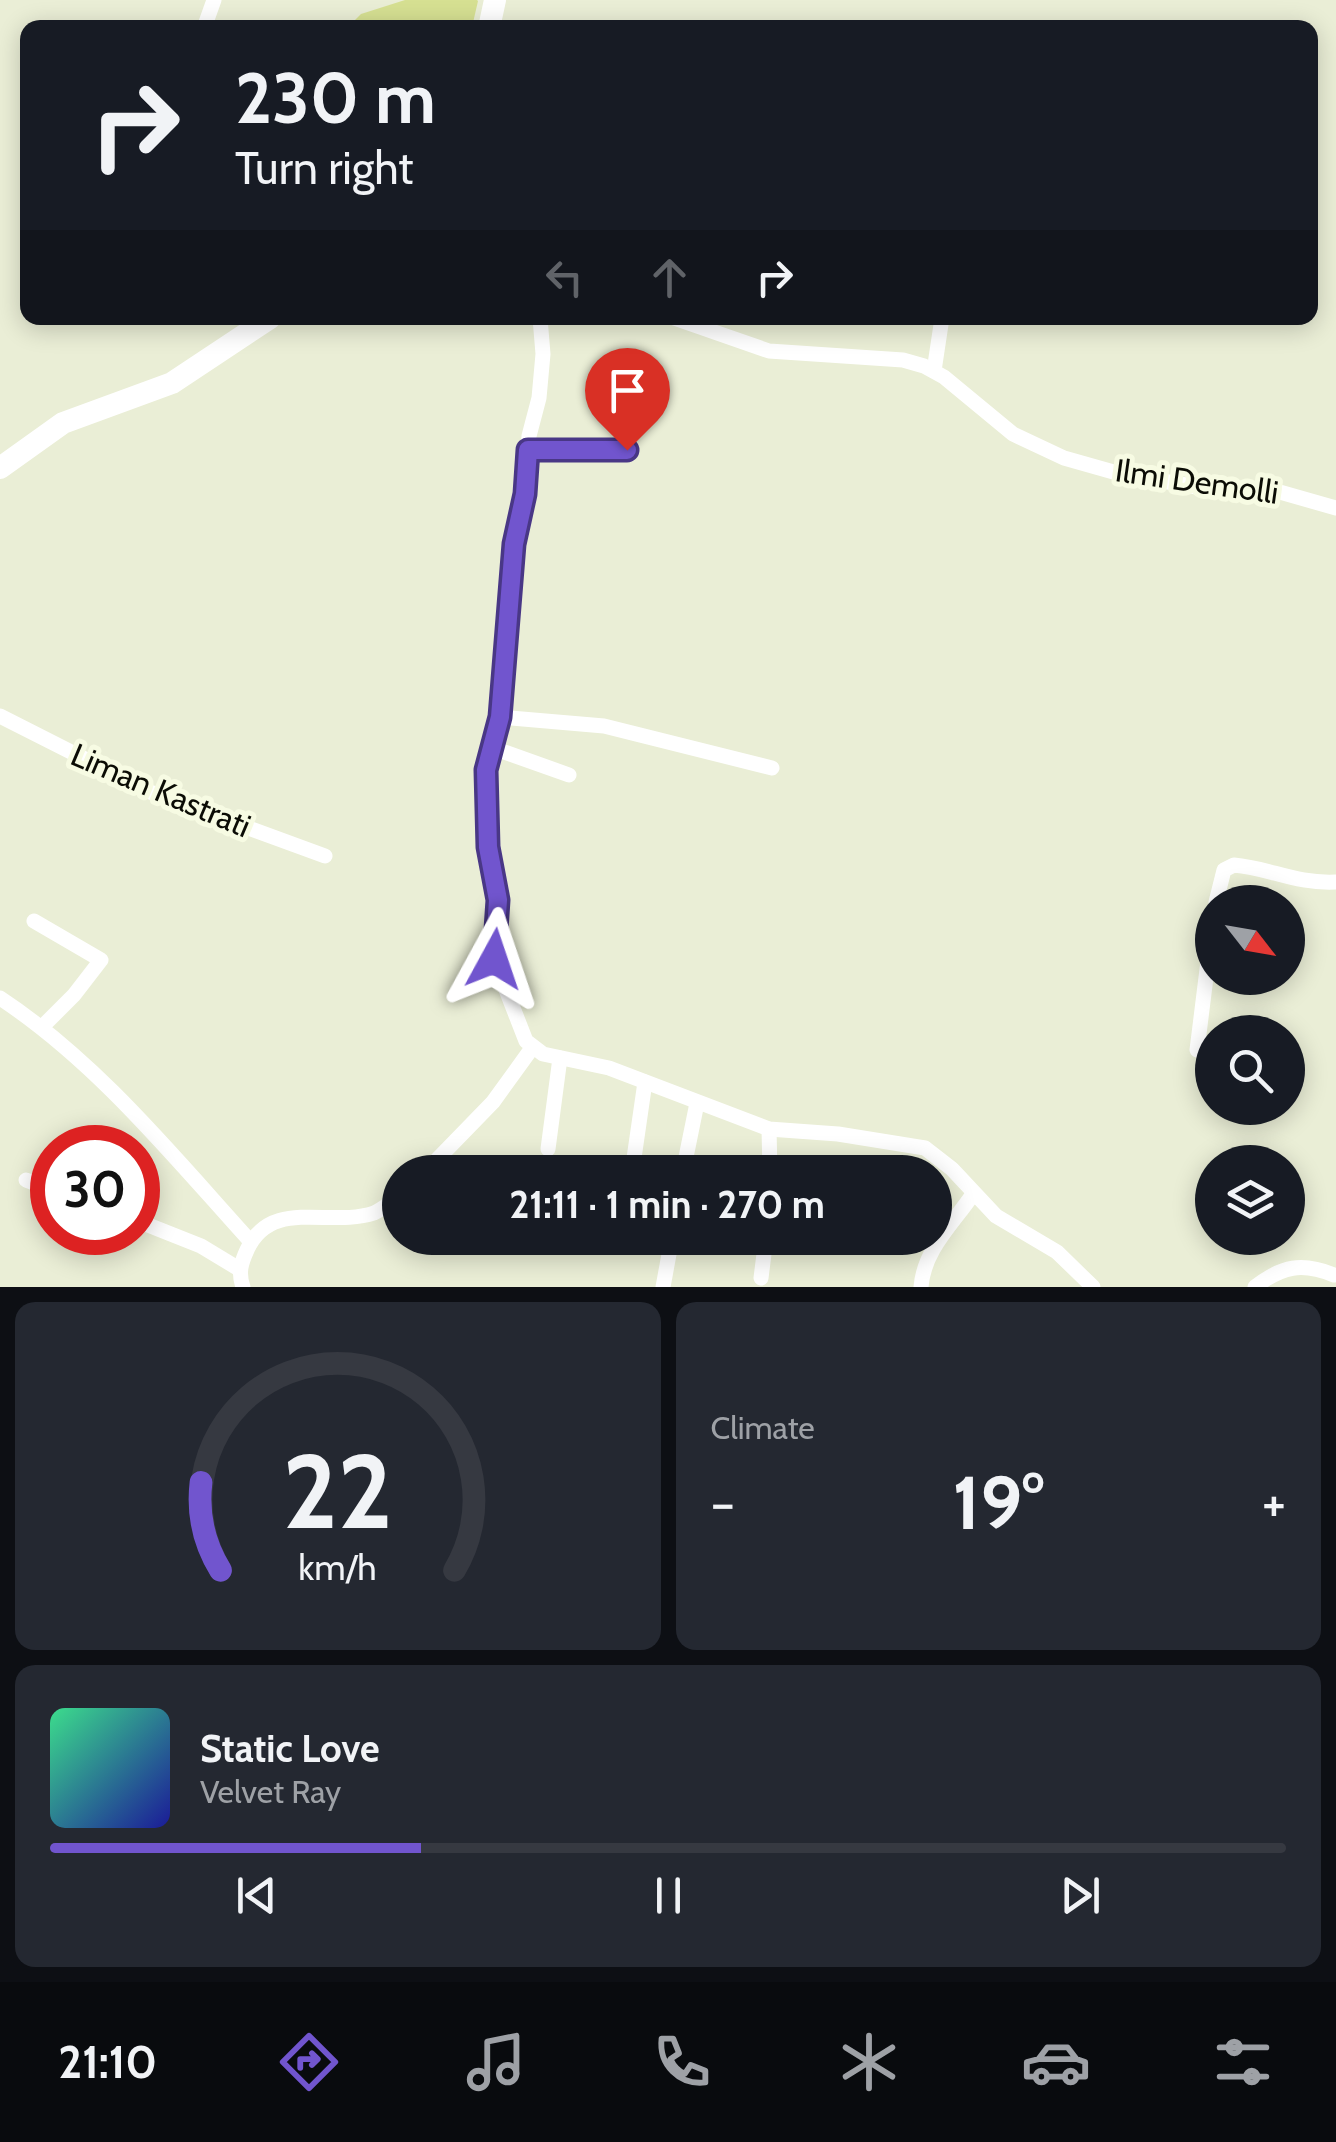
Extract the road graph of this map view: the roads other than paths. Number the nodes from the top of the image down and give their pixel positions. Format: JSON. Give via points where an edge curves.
{"nodes":[{"id":1,"x":259,"y":325,"type":"edge"},
{"id":2,"x":540,"y":325,"type":"edge"},
{"id":3,"x":694,"y":325,"type":"edge"},
{"id":4,"x":941,"y":325,"type":"edge"},
{"id":5,"x":934,"y":371,"type":"junction"},
{"id":6,"x":528,"y":450,"type":"junction"},
{"id":7,"x":627,"y":450,"type":"dead end"},
{"id":8,"x":0,"y":468,"type":"edge"},
{"id":9,"x":1336,"y":508,"type":"edge"},
{"id":10,"x":0,"y":716,"type":"edge"},
{"id":11,"x":500,"y":717,"type":"junction"},
{"id":12,"x":494,"y":748,"type":"junction"},
{"id":13,"x":772,"y":768,"type":"dead end"},
{"id":14,"x":569,"y":775,"type":"dead end"},
{"id":15,"x":326,"y":856,"type":"dead end"},
{"id":16,"x":1336,"y":882,"type":"edge"},
{"id":17,"x":1220,"y":885,"type":"edge"},
{"id":18,"x":34,"y":921,"type":"dead end"},
{"id":19,"x":0,"y":998,"type":"edge"},
{"id":20,"x":43,"y":1026,"type":"junction"},
{"id":21,"x":532,"y":1048,"type":"junction"},
{"id":22,"x":560,"y":1058,"type":"junction"},
{"id":23,"x":646,"y":1082,"type":"junction"},
{"id":24,"x":698,"y":1103,"type":"junction"},
{"id":25,"x":762,"y":1126,"type":"junction"},
{"id":26,"x":548,"y":1149,"type":"dead end"},
{"id":27,"x":442,"y":1155,"type":"edge"},
{"id":28,"x":635,"y":1155,"type":"edge"},
{"id":29,"x":686,"y":1155,"type":"edge"},
{"id":30,"x":767,"y":1155,"type":"edge"},
{"id":31,"x":26,"y":1180,"type":"dead end"},
{"id":32,"x":30,"y":1182,"type":"edge"},
{"id":33,"x":973,"y":1194,"type":"junction"},
{"id":34,"x":382,"y":1207,"type":"edge"},
{"id":35,"x":160,"y":1229,"type":"edge"},
{"id":36,"x":251,"y":1242,"type":"junction"},
{"id":37,"x":669,"y":1255,"type":"edge"},
{"id":38,"x":764,"y":1255,"type":"edge"},
{"id":39,"x":239,"y":1268,"type":"junction"},
{"id":40,"x":1335,"y":1276,"type":"edge"},
{"id":41,"x":762,"y":1278,"type":"dead end"},
{"id":42,"x":1263,"y":1284,"type":"edge"},
{"id":43,"x":242,"y":1287,"type":"edge"},
{"id":44,"x":663,"y":1287,"type":"edge"},
{"id":45,"x":921,"y":1287,"type":"edge"},
{"id":46,"x":1092,"y":1287,"type":"edge"}],
"edges":[{"from":1,"to":8,"type":"street","via":[[172,383],[63,422]]},
{"from":2,"to":6,"type":"street","via":[[542,376]]},
{"from":3,"to":5,"type":"street","name":"Ilmi Demolli","via":[[770,351],[903,360]]},
{"from":4,"to":5,"type":"street"},
{"from":5,"to":9,"type":"street","name":"Ilmi Demolli","via":[[1013,434],[1064,458],[1197,487],[1269,489]]},
{"from":6,"to":7,"type":"street"},
{"from":6,"to":11,"type":"street"},
{"from":10,"to":15,"type":"street","name":"Liman Kastrati","via":[[150,792]]},
{"from":11,"to":12,"type":"street"},
{"from":11,"to":13,"type":"street","via":[[604,726]]},
{"from":12,"to":14,"type":"street"},
{"from":12,"to":21,"type":"street","via":[[485,805],[498,900],[492,950]]},
{"from":16,"to":17,"type":"street","via":[[1234,865],[1224,870]]},
{"from":18,"to":20,"type":"street","via":[[101,960]]},
{"from":19,"to":20,"type":"street"},
{"from":20,"to":36,"type":"street"},
{"from":21,"to":22,"type":"street"},
{"from":21,"to":27,"type":"street","via":[[493,1102]]},
{"from":22,"to":23,"type":"street"},
{"from":22,"to":26,"type":"street"},
{"from":23,"to":24,"type":"street"},
{"from":23,"to":28,"type":"street"},
{"from":24,"to":25,"type":"street"},
{"from":24,"to":29,"type":"street"},
{"from":25,"to":30,"type":"street"},
{"from":25,"to":33,"type":"street","via":[[925,1148]]},
{"from":31,"to":32,"type":"street"},
{"from":33,"to":45,"type":"street","via":[[928,1254]]},
{"from":33,"to":46,"type":"street","via":[[1056,1252]]},
{"from":34,"to":36,"type":"street","via":[[276,1220]]},
{"from":35,"to":39,"type":"street"},
{"from":36,"to":39,"type":"street"},
{"from":37,"to":44,"type":"street"},
{"from":38,"to":41,"type":"street"},
{"from":39,"to":43,"type":"street"},
{"from":40,"to":42,"type":"street","via":[[1295,1266]]}]}
